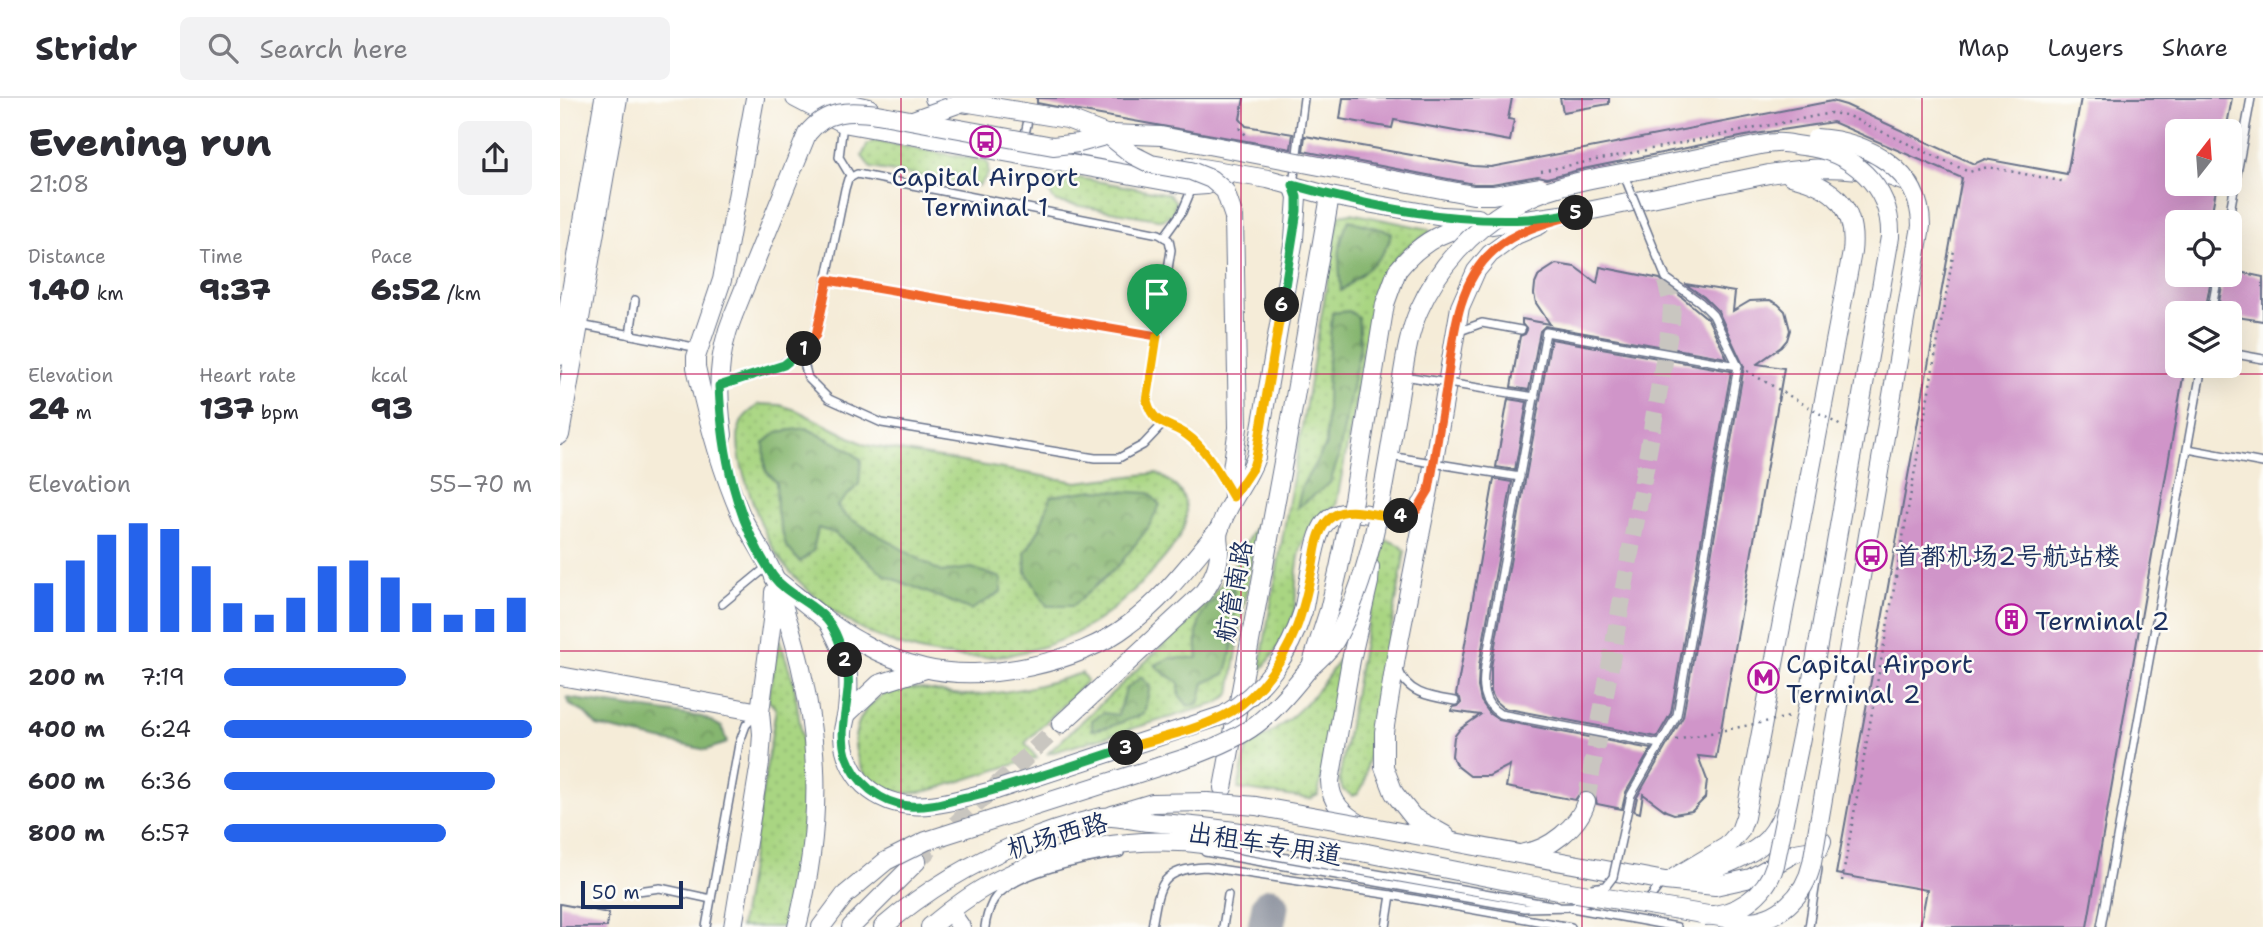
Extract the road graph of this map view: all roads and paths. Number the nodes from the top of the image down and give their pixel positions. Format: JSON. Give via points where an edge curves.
{"nodes":[{"id":1,"x":604,"y":98,"type":"edge"},
{"id":2,"x":618,"y":98,"type":"edge"},
{"id":3,"x":755,"y":98,"type":"edge"},
{"id":4,"x":795,"y":98,"type":"edge"},
{"id":5,"x":826,"y":98,"type":"edge"},
{"id":6,"x":934,"y":98,"type":"edge"},
{"id":7,"x":1304,"y":98,"type":"edge"},
{"id":8,"x":2251,"y":98,"type":"edge"},
{"id":9,"x":1029,"y":115,"type":"junction"},
{"id":10,"x":1066,"y":119,"type":"junction"},
{"id":11,"x":913,"y":120,"type":"junction"},
{"id":12,"x":843,"y":123,"type":"junction"},
{"id":13,"x":1108,"y":135,"type":"junction"},
{"id":14,"x":1025,"y":136,"type":"junction"},
{"id":15,"x":1161,"y":136,"type":"junction"},
{"id":16,"x":1774,"y":143,"type":"junction"},
{"id":17,"x":1053,"y":146,"type":"junction"},
{"id":18,"x":1020,"y":154,"type":"junction"},
{"id":19,"x":1151,"y":164,"type":"junction"},
{"id":20,"x":1814,"y":170,"type":"junction"},
{"id":21,"x":1623,"y":173,"type":"junction"},
{"id":22,"x":1241,"y":174,"type":"junction"},
{"id":23,"x":1769,"y":174,"type":"junction"},
{"id":24,"x":851,"y":177,"type":"junction"},
{"id":25,"x":1293,"y":185,"type":"junction"},
{"id":26,"x":1193,"y":186,"type":"junction"},
{"id":27,"x":1557,"y":187,"type":"junction"},
{"id":28,"x":1330,"y":196,"type":"junction"},
{"id":29,"x":1634,"y":201,"type":"junction"},
{"id":30,"x":2230,"y":210,"type":"edge"},
{"id":31,"x":1588,"y":211,"type":"junction"},
{"id":32,"x":1527,"y":219,"type":"junction"},
{"id":33,"x":1164,"y":237,"type":"junction"},
{"id":34,"x":1954,"y":250,"type":"dead end"},
{"id":35,"x":828,"y":280,"type":"junction"},
{"id":36,"x":1666,"y":281,"type":"tunnel mouth"},
{"id":37,"x":635,"y":300,"type":"dead end"},
{"id":38,"x":579,"y":325,"type":"junction"},
{"id":39,"x":1521,"y":330,"type":"dead end"},
{"id":40,"x":1455,"y":333,"type":"junction"},
{"id":41,"x":630,"y":335,"type":"junction"},
{"id":42,"x":1157,"y":336,"type":"junction"},
{"id":43,"x":700,"y":348,"type":"junction"},
{"id":44,"x":802,"y":352,"type":"junction"},
{"id":45,"x":2242,"y":355,"type":"edge"},
{"id":46,"x":560,"y":356,"type":"edge"},
{"id":47,"x":2263,"y":359,"type":"edge"},
{"id":48,"x":1738,"y":366,"type":"junction"},
{"id":49,"x":1403,"y":376,"type":"junction"},
{"id":50,"x":2200,"y":378,"type":"edge"},
{"id":51,"x":719,"y":386,"type":"junction"},
{"id":52,"x":1535,"y":397,"type":"junction"},
{"id":53,"x":1163,"y":424,"type":"junction"},
{"id":54,"x":560,"y":435,"type":"edge"},
{"id":55,"x":1856,"y":435,"type":"junction"},
{"id":56,"x":2188,"y":449,"type":"junction"},
{"id":57,"x":1388,"y":456,"type":"junction"},
{"id":58,"x":2263,"y":463,"type":"edge"},
{"id":59,"x":1520,"y":477,"type":"junction"},
{"id":60,"x":731,"y":484,"type":"junction"},
{"id":61,"x":1429,"y":490,"type":"junction"},
{"id":62,"x":1233,"y":497,"type":"junction"},
{"id":63,"x":1391,"y":518,"type":"junction"},
{"id":64,"x":1220,"y":528,"type":"junction"},
{"id":65,"x":1370,"y":553,"type":"junction"},
{"id":66,"x":1416,"y":558,"type":"junction"},
{"id":67,"x":771,"y":572,"type":"junction"},
{"id":68,"x":722,"y":604,"type":"dead end"},
{"id":69,"x":828,"y":621,"type":"junction"},
{"id":70,"x":1396,"y":657,"type":"junction"},
{"id":71,"x":1310,"y":667,"type":"junction"},
{"id":72,"x":926,"y":669,"type":"junction"},
{"id":73,"x":560,"y":676,"type":"edge"},
{"id":74,"x":1455,"y":701,"type":"dead end"},
{"id":75,"x":760,"y":712,"type":"junction"},
{"id":76,"x":1806,"y":713,"type":"junction"},
{"id":77,"x":847,"y":714,"type":"junction"},
{"id":78,"x":1060,"y":724,"type":"tunnel mouth"},
{"id":79,"x":1659,"y":744,"type":"junction"},
{"id":80,"x":1223,"y":788,"type":"dead end"},
{"id":81,"x":1586,"y":802,"type":"tunnel mouth"},
{"id":82,"x":1101,"y":817,"type":"junction"},
{"id":83,"x":1362,"y":825,"type":"junction"},
{"id":84,"x":1214,"y":840,"type":"joint"},
{"id":85,"x":1822,"y":846,"type":"junction"},
{"id":86,"x":1478,"y":847,"type":"junction"},
{"id":87,"x":1514,"y":854,"type":"junction"},
{"id":88,"x":917,"y":860,"type":"tunnel mouth"},
{"id":89,"x":1665,"y":881,"type":"junction"},
{"id":90,"x":1842,"y":881,"type":"dead end"},
{"id":91,"x":1517,"y":883,"type":"junction"},
{"id":92,"x":638,"y":891,"type":"dead end"},
{"id":93,"x":1228,"y":895,"type":"dead end"},
{"id":94,"x":1391,"y":895,"type":"junction"},
{"id":95,"x":711,"y":900,"type":"junction"},
{"id":96,"x":1566,"y":907,"type":"junction"},
{"id":97,"x":950,"y":911,"type":"junction"},
{"id":98,"x":1704,"y":916,"type":"junction"},
{"id":99,"x":706,"y":927,"type":"edge"},
{"id":100,"x":724,"y":927,"type":"edge"},
{"id":101,"x":733,"y":927,"type":"edge"},
{"id":102,"x":797,"y":927,"type":"edge"},
{"id":103,"x":821,"y":927,"type":"edge"},
{"id":104,"x":851,"y":927,"type":"edge"},
{"id":105,"x":883,"y":927,"type":"edge"},
{"id":106,"x":930,"y":927,"type":"edge"},
{"id":107,"x":961,"y":927,"type":"edge"},
{"id":108,"x":985,"y":927,"type":"edge"},
{"id":109,"x":1152,"y":927,"type":"edge"},
{"id":110,"x":1223,"y":927,"type":"edge"},
{"id":111,"x":1386,"y":927,"type":"edge"},
{"id":112,"x":1571,"y":927,"type":"edge"},
{"id":113,"x":1676,"y":927,"type":"edge"},
{"id":114,"x":1809,"y":927,"type":"edge"},
{"id":115,"x":2101,"y":927,"type":"edge"}],
"edges":[{"from":1,"to":46,"type":"street"},
{"from":2,"to":38,"type":"street"},
{"from":3,"to":43,"type":"street","via":[[722,280]]},
{"from":4,"to":12,"type":"street"},
{"from":5,"to":14,"type":"street"},
{"from":6,"to":9,"type":"street"},
{"from":7,"to":25,"type":"lane"},
{"from":8,"to":30,"type":"lane"},
{"from":9,"to":14,"type":"lane"},
{"from":9,"to":22,"type":"street","via":[[1200,147]]},
{"from":10,"to":11,"type":"street","bridge":true,"via":[[963,102]]},
{"from":10,"to":13,"type":"street","bridge":true},
{"from":10,"to":15,"type":"street","bridge":true},
{"from":11,"to":17,"type":"street","bridge":true},
{"from":11,"to":51,"type":"street","bridge":true,"via":[[847,111],[826,117],[812,128],[733,316],[722,348]]},
{"from":12,"to":18,"type":"street"},
{"from":12,"to":24,"type":"lane","via":[[839,156]]},
{"from":13,"to":15,"type":"street","bridge":true},
{"from":13,"to":17,"type":"street","bridge":true},
{"from":13,"to":19,"type":"street","bridge":true},
{"from":14,"to":18,"type":"lane"},
{"from":14,"to":22,"type":"street"},
{"from":15,"to":27,"type":"street","bridge":true,"via":[[1463,194]]},
{"from":16,"to":21,"type":"street","bridge":true},
{"from":16,"to":55,"type":"street","bridge":true,"via":[[1822,149],[1847,159],[1874,183],[1886,209],[1890,237]]},
{"from":16,"to":98,"type":"street","bridge":true,"via":[[1826,139],[1873,153],[1909,183],[1920,208],[1921,229],[1811,868],[1799,894],[1770,917],[1747,922]]},
{"from":17,"to":19,"type":"street","bridge":true},
{"from":18,"to":26,"type":"street"},
{"from":19,"to":62,"type":"street","bridge":true,"via":[[1211,179],[1225,191],[1234,217],[1238,428]]},
{"from":20,"to":23,"type":"street"},
{"from":20,"to":85,"type":"street","via":[[1850,169],[1892,176],[1918,190],[1928,215]]},
{"from":20,"to":89,"type":"street","via":[[1853,177],[1874,187],[1886,203],[1890,222],[1791,784],[1780,820],[1759,848],[1693,879]]},
{"from":21,"to":27,"type":"street","bridge":true},
{"from":21,"to":48,"type":"lane","bridge":true,"via":[[1666,278],[1713,315]]},
{"from":22,"to":25,"type":"street"},
{"from":22,"to":26,"type":"street"},
{"from":23,"to":29,"type":"street"},
{"from":23,"to":89,"type":"street","via":[[1812,183],[1841,202],[1851,220],[1852,252],[1745,817],[1727,846]]},
{"from":24,"to":33,"type":"lane","via":[[857,174]]},
{"from":24,"to":35,"type":"lane"},
{"from":25,"to":28,"type":"street"},
{"from":25,"to":62,"type":"street","via":[[1297,197],[1294,239],[1256,457]]},
{"from":26,"to":33,"type":"lane"},
{"from":27,"to":49,"type":"street","bridge":true,"via":[[1496,217],[1446,265],[1419,311]]},
{"from":28,"to":32,"type":"street","via":[[1442,216]]},
{"from":28,"to":80,"type":"street","name":"航管南路"},
{"from":29,"to":31,"type":"street"},
{"from":29,"to":36,"type":"street"},
{"from":31,"to":32,"type":"street"},
{"from":31,"to":40,"type":"street","via":[[1531,228],[1493,251],[1470,282]]},
{"from":32,"to":71,"type":"street","bridge":true,"via":[[1442,234],[1418,248],[1397,271],[1385,304],[1339,568]]},
{"from":33,"to":42,"type":"lane","via":[[1171,250]]},
{"from":34,"to":90,"type":"path"},
{"from":35,"to":42,"type":"lane"},
{"from":35,"to":44,"type":"lane","via":[[816,335]]},
{"from":37,"to":41,"type":"lane"},
{"from":38,"to":41,"type":"lane"},
{"from":38,"to":54,"type":"street"},
{"from":39,"to":40,"type":"lane","via":[[1482,323]]},
{"from":40,"to":61,"type":"street"},
{"from":41,"to":43,"type":"lane"},
{"from":42,"to":53,"type":"lane","via":[[1147,401]]},
{"from":43,"to":60,"type":"street","via":[[696,367],[699,387]]},
{"from":44,"to":51,"type":"lane","via":[[784,365]]},
{"from":44,"to":53,"type":"lane","via":[[808,378],[829,399],[882,423],[1095,458],[1119,458],[1143,445]]},
{"from":45,"to":47,"type":"lane"},
{"from":48,"to":52,"type":"lane","bridge":true,"via":[[1546,332]]},
{"from":48,"to":55,"type":"path","bridge":true},
{"from":48,"to":79,"type":"lane","bridge":true,"via":[[1677,715]]},
{"from":49,"to":52,"type":"lane","bridge":true},
{"from":49,"to":57,"type":"street","bridge":true},
{"from":50,"to":56,"type":"lane"},
{"from":51,"to":60,"type":"street"},
{"from":52,"to":59,"type":"lane","bridge":true},
{"from":53,"to":62,"type":"lane","via":[[1187,435],[1200,448]]},
{"from":55,"to":76,"type":"street","bridge":true},
{"from":56,"to":58,"type":"lane"},
{"from":56,"to":115,"type":"lane"},
{"from":57,"to":59,"type":"lane","bridge":true},
{"from":57,"to":65,"type":"street","bridge":true},
{"from":59,"to":79,"type":"lane","bridge":true,"via":[[1485,666],[1483,685],[1488,703],[1500,714]]},
{"from":60,"to":67,"type":"street"},
{"from":61,"to":63,"type":"street","via":[[1414,513]]},
{"from":61,"to":66,"type":"street"},
{"from":62,"to":64,"type":"street"},
{"from":63,"to":66,"type":"street","via":[[1410,531]]},
{"from":63,"to":77,"type":"street","bridge":true,"via":[[1347,511],[1327,521],[1319,535],[1293,640],[1246,701],[1224,715],[996,790],[923,806],[901,805],[863,784],[850,764],[843,737]]},
{"from":64,"to":72,"type":"street","via":[[1144,612],[1102,641],[1017,668]]},
{"from":64,"to":78,"type":"street","via":[[1217,565],[1202,594]]},
{"from":65,"to":71,"type":"street","bridge":true,"via":[[1335,641]]},
{"from":65,"to":83,"type":"street","bridge":true,"via":[[1369,579],[1330,781],[1339,808]]},
{"from":66,"to":70,"type":"street"},
{"from":67,"to":68,"type":"lane"},
{"from":67,"to":69,"type":"street"},
{"from":67,"to":75,"type":"street","via":[[773,613]]},
{"from":67,"to":102,"type":"street","via":[[807,688],[816,767],[813,848]]},
{"from":69,"to":72,"type":"street","via":[[874,650]]},
{"from":69,"to":77,"type":"street","via":[[847,666]]},
{"from":70,"to":74,"type":"lane","via":[[1403,679],[1413,689]]},
{"from":70,"to":86,"type":"street","via":[[1383,739],[1387,779],[1403,806],[1419,821]]},
{"from":71,"to":103,"type":"street","bridge":true,"via":[[1268,715],[1230,742],[926,841],[881,864],[845,895]]},
{"from":72,"to":77,"type":"street","via":[[879,684]]},
{"from":73,"to":75,"type":"street"},
{"from":75,"to":95,"type":"lane","via":[[746,725],[739,744]]},
{"from":75,"to":100,"type":"lane"},
{"from":75,"to":101,"type":"street","via":[[761,756]]},
{"from":76,"to":79,"type":"path","bridge":true},
{"from":76,"to":98,"type":"street","bridge":true,"via":[[1769,881],[1747,902]]},
{"from":79,"to":91,"type":"lane","bridge":true,"via":[[1629,802],[1618,860],[1606,886]]},
{"from":81,"to":87,"type":"street","via":[[1578,818],[1553,842]]},
{"from":82,"to":83,"type":"street","bridge":true,"via":[[1152,803],[1207,803],[1256,806]]},
{"from":82,"to":91,"type":"street","bridge":true,"via":[[1241,830]]},
{"from":82,"to":105,"type":"street","via":[[987,856],[945,880]]},
{"from":83,"to":86,"type":"street"},
{"from":84,"to":96,"type":"lane"},
{"from":84,"to":97,"type":"street","name":"机场西路","via":[[1165,840],[1058,857],[1001,878]]},
{"from":85,"to":89,"type":"street","via":[[1795,853],[1765,871],[1724,886]]},
{"from":85,"to":114,"type":"lane"},
{"from":86,"to":87,"type":"street"},
{"from":87,"to":89,"type":"street"},
{"from":88,"to":104,"type":"street"},
{"from":89,"to":96,"type":"lane","via":[[1643,904],[1596,899]]},
{"from":91,"to":98,"type":"street","bridge":true},
{"from":92,"to":95,"type":"lane","via":[[660,888]]},
{"from":93,"to":110,"type":"lane"},
{"from":94,"to":109,"type":"lane","via":[[1191,867],[1166,878],[1158,893]]},
{"from":94,"to":111,"type":"lane"},
{"from":94,"to":112,"type":"lane"},
{"from":95,"to":99,"type":"lane"},
{"from":96,"to":108,"type":"lane","name":"出租车专用道","via":[[1514,907],[1211,853],[1129,851],[1044,870],[1015,883],[994,899]]},
{"from":96,"to":113,"type":"lane"},
{"from":97,"to":106,"type":"street","name":"机场西路"},
{"from":97,"to":107,"type":"street"}]}
